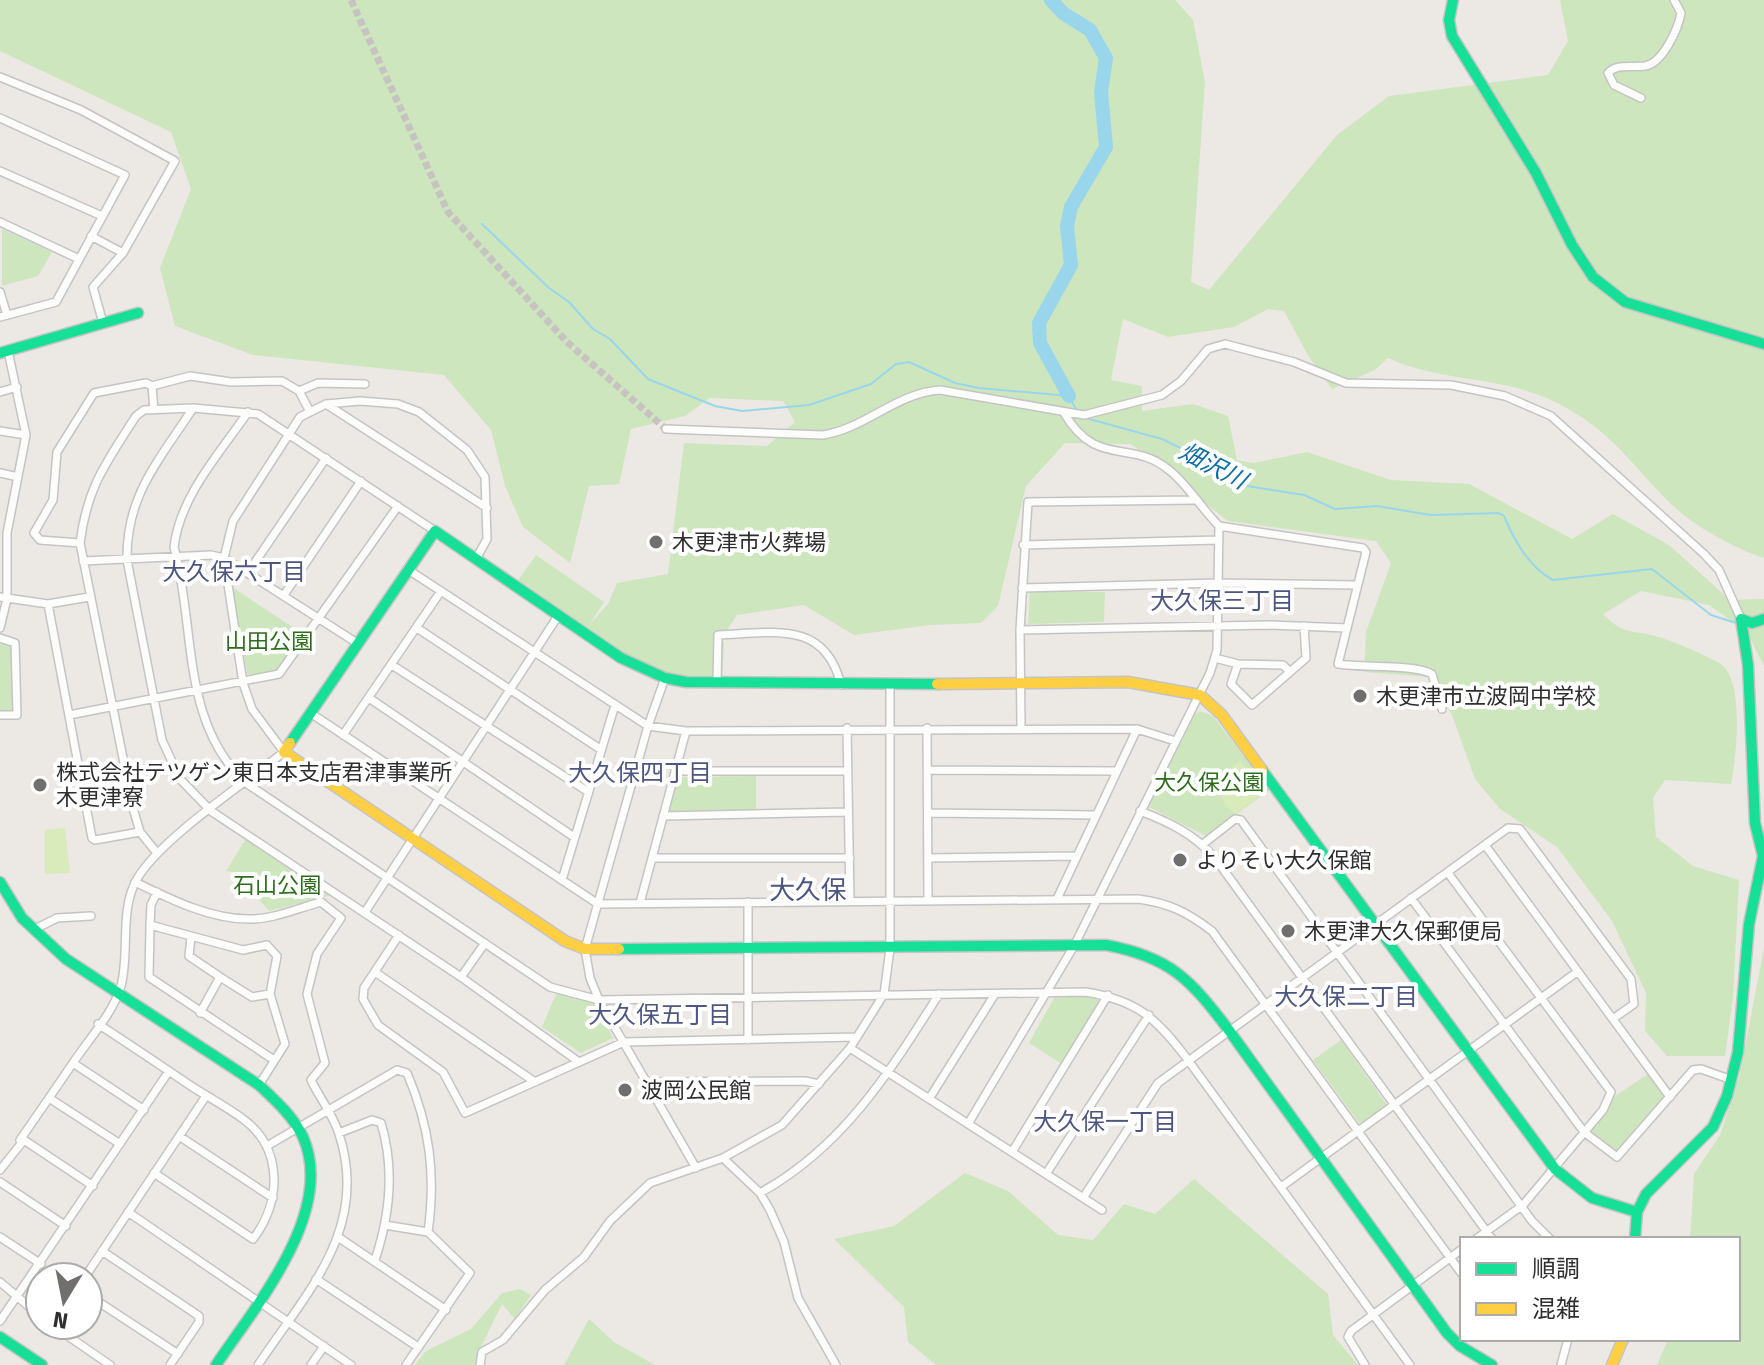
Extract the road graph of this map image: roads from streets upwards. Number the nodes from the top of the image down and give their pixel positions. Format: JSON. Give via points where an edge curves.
{"nodes":[{"id":1,"x":1453,"y":0,"type":"edge"},
{"id":2,"x":1674,"y":0,"type":"edge"},
{"id":3,"x":0,"y":77,"type":"edge"},
{"id":4,"x":1641,"y":98,"type":"dead end"},
{"id":5,"x":0,"y":118,"type":"edge"},
{"id":6,"x":0,"y":171,"type":"edge"},
{"id":7,"x":102,"y":216,"type":"junction"},
{"id":8,"x":0,"y":222,"type":"edge"},
{"id":9,"x":91,"y":236,"type":"junction"},
{"id":10,"x":123,"y":253,"type":"junction"},
{"id":11,"x":79,"y":259,"type":"junction"},
{"id":12,"x":0,"y":292,"type":"edge"},
{"id":13,"x":138,"y":313,"type":"dead end"},
{"id":14,"x":4,"y":316,"type":"edge"},
{"id":15,"x":103,"y":323,"type":"junction"},
{"id":16,"x":1764,"y":344,"type":"edge"},
{"id":17,"x":4,"y":352,"type":"edge"},
{"id":18,"x":365,"y":384,"type":"dead end"},
{"id":19,"x":152,"y":386,"type":"junction"},
{"id":20,"x":17,"y":387,"type":"junction"},
{"id":21,"x":299,"y":391,"type":"junction"},
{"id":22,"x":0,"y":392,"type":"edge"},
{"id":23,"x":326,"y":404,"type":"junction"},
{"id":24,"x":193,"y":408,"type":"junction"},
{"id":25,"x":154,"y":410,"type":"junction"},
{"id":26,"x":309,"y":410,"type":"junction"},
{"id":27,"x":248,"y":412,"type":"junction"},
{"id":28,"x":1064,"y":413,"type":"junction"},
{"id":29,"x":666,"y":429,"type":"tunnel mouth"},
{"id":30,"x":0,"y":431,"type":"edge"},
{"id":31,"x":289,"y":434,"type":"junction"},
{"id":32,"x":26,"y":435,"type":"junction"},
{"id":33,"x":326,"y":458,"type":"junction"},
{"id":34,"x":0,"y":473,"type":"edge"},
{"id":35,"x":18,"y":477,"type":"junction"},
{"id":36,"x":361,"y":481,"type":"junction"},
{"id":37,"x":1195,"y":500,"type":"junction"},
{"id":38,"x":398,"y":506,"type":"junction"},
{"id":39,"x":487,"y":508,"type":"junction"},
{"id":40,"x":0,"y":513,"type":"edge"},
{"id":41,"x":10,"y":514,"type":"junction"},
{"id":42,"x":1219,"y":526,"type":"junction"},
{"id":43,"x":435,"y":531,"type":"junction"},
{"id":44,"x":1219,"y":540,"type":"junction"},
{"id":45,"x":80,"y":543,"type":"junction"},
{"id":46,"x":1023,"y":545,"type":"junction"},
{"id":47,"x":3,"y":554,"type":"edge"},
{"id":48,"x":177,"y":557,"type":"junction"},
{"id":49,"x":224,"y":558,"type":"junction"},
{"id":50,"x":476,"y":559,"type":"junction"},
{"id":51,"x":127,"y":560,"type":"junction"},
{"id":52,"x":83,"y":561,"type":"junction"},
{"id":53,"x":407,"y":569,"type":"junction"},
{"id":54,"x":249,"y":571,"type":"junction"},
{"id":55,"x":1219,"y":583,"type":"junction"},
{"id":56,"x":1357,"y":585,"type":"junction"},
{"id":57,"x":1022,"y":588,"type":"junction"},
{"id":58,"x":441,"y":591,"type":"junction"},
{"id":59,"x":284,"y":595,"type":"junction"},
{"id":60,"x":89,"y":597,"type":"junction"},
{"id":61,"x":4,"y":598,"type":"edge"},
{"id":62,"x":48,"y":604,"type":"junction"},
{"id":63,"x":558,"y":616,"type":"junction"},
{"id":64,"x":320,"y":619,"type":"junction"},
{"id":65,"x":1741,"y":619,"type":"junction"},
{"id":66,"x":1764,"y":619,"type":"edge"},
{"id":67,"x":1218,"y":625,"type":"junction"},
{"id":68,"x":1304,"y":626,"type":"junction"},
{"id":69,"x":0,"y":628,"type":"edge"},
{"id":70,"x":417,"y":628,"type":"junction"},
{"id":71,"x":1347,"y":628,"type":"junction"},
{"id":72,"x":1020,"y":630,"type":"junction"},
{"id":73,"x":0,"y":638,"type":"edge"},
{"id":74,"x":357,"y":643,"type":"junction"},
{"id":75,"x":535,"y":653,"type":"junction"},
{"id":76,"x":1215,"y":658,"type":"junction"},
{"id":77,"x":1238,"y":664,"type":"junction"},
{"id":78,"x":392,"y":665,"type":"junction"},
{"id":79,"x":1290,"y":672,"type":"junction"},
{"id":80,"x":665,"y":678,"type":"junction"},
{"id":81,"x":717,"y":682,"type":"junction"},
{"id":82,"x":1021,"y":682,"type":"junction"},
{"id":83,"x":243,"y":683,"type":"junction"},
{"id":84,"x":890,"y":683,"type":"junction"},
{"id":85,"x":841,"y":685,"type":"junction"},
{"id":86,"x":197,"y":690,"type":"junction"},
{"id":87,"x":510,"y":690,"type":"junction"},
{"id":88,"x":1200,"y":695,"type":"junction"},
{"id":89,"x":369,"y":698,"type":"junction"},
{"id":90,"x":155,"y":699,"type":"junction"},
{"id":91,"x":615,"y":705,"type":"junction"},
{"id":92,"x":110,"y":707,"type":"junction"},
{"id":93,"x":1442,"y":709,"type":"dead end"},
{"id":94,"x":312,"y":714,"type":"junction"},
{"id":95,"x":0,"y":715,"type":"edge"},
{"id":96,"x":69,"y":715,"type":"junction"},
{"id":97,"x":486,"y":726,"type":"junction"},
{"id":98,"x":648,"y":726,"type":"junction"},
{"id":99,"x":1021,"y":727,"type":"junction"},
{"id":100,"x":847,"y":728,"type":"junction"},
{"id":101,"x":890,"y":728,"type":"junction"},
{"id":102,"x":927,"y":728,"type":"junction"},
{"id":103,"x":1137,"y":729,"type":"junction"},
{"id":104,"x":686,"y":731,"type":"junction"},
{"id":105,"x":343,"y":735,"type":"junction"},
{"id":106,"x":1175,"y":741,"type":"junction"},
{"id":107,"x":600,"y":749,"type":"junction"},
{"id":108,"x":284,"y":752,"type":"junction"},
{"id":109,"x":463,"y":761,"type":"junction"},
{"id":110,"x":928,"y":770,"type":"junction"},
{"id":111,"x":675,"y":771,"type":"junction"},
{"id":112,"x":847,"y":771,"type":"junction"},
{"id":113,"x":1117,"y":771,"type":"junction"},
{"id":114,"x":246,"y":783,"type":"junction"},
{"id":115,"x":587,"y":791,"type":"junction"},
{"id":116,"x":439,"y":798,"type":"junction"},
{"id":117,"x":211,"y":811,"type":"junction"},
{"id":118,"x":1140,"y":811,"type":"junction"},
{"id":119,"x":848,"y":812,"type":"junction"},
{"id":120,"x":928,"y":813,"type":"junction"},
{"id":121,"x":1096,"y":815,"type":"junction"},
{"id":122,"x":663,"y":816,"type":"junction"},
{"id":123,"x":140,"y":832,"type":"junction"},
{"id":124,"x":574,"y":837,"type":"junction"},
{"id":125,"x":412,"y":840,"type":"junction"},
{"id":126,"x":1203,"y":844,"type":"junction"},
{"id":127,"x":1485,"y":845,"type":"junction"},
{"id":128,"x":157,"y":853,"type":"junction"},
{"id":129,"x":1077,"y":856,"type":"junction"},
{"id":130,"x":1763,"y":856,"type":"edge"},
{"id":131,"x":652,"y":858,"type":"junction"},
{"id":132,"x":850,"y":858,"type":"junction"},
{"id":133,"x":928,"y":858,"type":"junction"},
{"id":134,"x":1448,"y":873,"type":"junction"},
{"id":135,"x":389,"y":876,"type":"junction"},
{"id":136,"x":562,"y":880,"type":"junction"},
{"id":137,"x":0,"y":882,"type":"edge"},
{"id":138,"x":135,"y":882,"type":"junction"},
{"id":139,"x":157,"y":892,"type":"junction"},
{"id":140,"x":1097,"y":898,"type":"junction"},
{"id":141,"x":1411,"y":898,"type":"junction"},
{"id":142,"x":1057,"y":899,"type":"junction"},
{"id":143,"x":928,"y":900,"type":"junction"},
{"id":144,"x":850,"y":901,"type":"junction"},
{"id":145,"x":889,"y":901,"type":"junction"},
{"id":146,"x":748,"y":902,"type":"junction"},
{"id":147,"x":640,"y":903,"type":"junction"},
{"id":148,"x":598,"y":904,"type":"junction"},
{"id":149,"x":365,"y":912,"type":"junction"},
{"id":150,"x":91,"y":916,"type":"dead end"},
{"id":151,"x":1375,"y":923,"type":"junction"},
{"id":152,"x":150,"y":925,"type":"junction"},
{"id":153,"x":33,"y":930,"type":"junction"},
{"id":154,"x":399,"y":935,"type":"junction"},
{"id":155,"x":191,"y":937,"type":"junction"},
{"id":156,"x":485,"y":943,"type":"junction"},
{"id":157,"x":1074,"y":946,"type":"junction"},
{"id":158,"x":585,"y":949,"type":"junction"},
{"id":159,"x":748,"y":949,"type":"junction"},
{"id":160,"x":890,"y":949,"type":"junction"},
{"id":161,"x":1337,"y":951,"type":"junction"},
{"id":162,"x":375,"y":972,"type":"junction"},
{"id":163,"x":1577,"y":972,"type":"junction"},
{"id":164,"x":220,"y":977,"type":"junction"},
{"id":165,"x":461,"y":977,"type":"junction"},
{"id":166,"x":1302,"y":977,"type":"junction"},
{"id":167,"x":1048,"y":993,"type":"junction"},
{"id":168,"x":119,"y":994,"type":"junction"},
{"id":169,"x":270,"y":994,"type":"junction"},
{"id":170,"x":884,"y":994,"type":"junction"},
{"id":171,"x":939,"y":994,"type":"junction"},
{"id":172,"x":995,"y":994,"type":"junction"},
{"id":173,"x":1108,"y":995,"type":"junction"},
{"id":174,"x":748,"y":996,"type":"junction"},
{"id":175,"x":1541,"y":997,"type":"junction"},
{"id":176,"x":599,"y":1000,"type":"junction"},
{"id":177,"x":1266,"y":1003,"type":"junction"},
{"id":178,"x":200,"y":1013,"type":"junction"},
{"id":179,"x":1149,"y":1015,"type":"junction"},
{"id":180,"x":1614,"y":1018,"type":"junction"},
{"id":181,"x":98,"y":1024,"type":"junction"},
{"id":182,"x":1504,"y":1025,"type":"junction"},
{"id":183,"x":1228,"y":1029,"type":"junction"},
{"id":184,"x":857,"y":1037,"type":"junction"},
{"id":185,"x":748,"y":1040,"type":"junction"},
{"id":186,"x":624,"y":1042,"type":"junction"},
{"id":187,"x":850,"y":1048,"type":"junction"},
{"id":188,"x":1469,"y":1053,"type":"junction"},
{"id":189,"x":274,"y":1060,"type":"junction"},
{"id":190,"x":1188,"y":1060,"type":"junction"},
{"id":191,"x":579,"y":1062,"type":"junction"},
{"id":192,"x":73,"y":1063,"type":"junction"},
{"id":193,"x":169,"y":1071,"type":"junction"},
{"id":194,"x":889,"y":1073,"type":"junction"},
{"id":195,"x":1431,"y":1079,"type":"junction"},
{"id":196,"x":1732,"y":1080,"type":"junction"},
{"id":197,"x":535,"y":1082,"type":"junction"},
{"id":198,"x":646,"y":1082,"type":"junction"},
{"id":199,"x":819,"y":1084,"type":"junction"},
{"id":200,"x":259,"y":1085,"type":"junction"},
{"id":201,"x":206,"y":1096,"type":"junction"},
{"id":202,"x":1670,"y":1097,"type":"junction"},
{"id":203,"x":49,"y":1098,"type":"junction"},
{"id":204,"x":929,"y":1099,"type":"junction"},
{"id":205,"x":1394,"y":1104,"type":"junction"},
{"id":206,"x":144,"y":1110,"type":"junction"},
{"id":207,"x":329,"y":1110,"type":"junction"},
{"id":208,"x":968,"y":1124,"type":"junction"},
{"id":209,"x":299,"y":1129,"type":"junction"},
{"id":210,"x":1358,"y":1131,"type":"junction"},
{"id":211,"x":1584,"y":1132,"type":"junction"},
{"id":212,"x":339,"y":1133,"type":"junction"},
{"id":213,"x":179,"y":1136,"type":"junction"},
{"id":214,"x":20,"y":1140,"type":"junction"},
{"id":215,"x":120,"y":1144,"type":"junction"},
{"id":216,"x":267,"y":1146,"type":"junction"},
{"id":217,"x":1012,"y":1152,"type":"junction"},
{"id":218,"x":723,"y":1158,"type":"junction"},
{"id":219,"x":1319,"y":1160,"type":"junction"},
{"id":220,"x":696,"y":1168,"type":"junction"},
{"id":221,"x":1555,"y":1169,"type":"junction"},
{"id":222,"x":0,"y":1170,"type":"edge"},
{"id":223,"x":154,"y":1173,"type":"junction"},
{"id":224,"x":1046,"y":1174,"type":"junction"},
{"id":225,"x":0,"y":1182,"type":"edge"},
{"id":226,"x":93,"y":1186,"type":"junction"},
{"id":227,"x":1281,"y":1187,"type":"junction"},
{"id":228,"x":760,"y":1193,"type":"junction"},
{"id":229,"x":273,"y":1198,"type":"junction"},
{"id":230,"x":1083,"y":1198,"type":"junction"},
{"id":231,"x":1523,"y":1205,"type":"junction"},
{"id":232,"x":1102,"y":1210,"type":"dead end"},
{"id":233,"x":128,"y":1212,"type":"junction"},
{"id":234,"x":1637,"y":1212,"type":"junction"},
{"id":235,"x":385,"y":1225,"type":"junction"},
{"id":236,"x":66,"y":1226,"type":"junction"},
{"id":237,"x":1487,"y":1231,"type":"junction"},
{"id":238,"x":428,"y":1232,"type":"junction"},
{"id":239,"x":0,"y":1237,"type":"edge"},
{"id":240,"x":338,"y":1237,"type":"junction"},
{"id":241,"x":1479,"y":1237,"type":"edge"},
{"id":242,"x":1491,"y":1237,"type":"edge"},
{"id":243,"x":1547,"y":1237,"type":"edge"},
{"id":244,"x":1635,"y":1237,"type":"edge"},
{"id":245,"x":1460,"y":1250,"type":"edge"},
{"id":246,"x":102,"y":1251,"type":"junction"},
{"id":247,"x":1451,"y":1257,"type":"junction"},
{"id":248,"x":375,"y":1260,"type":"junction"},
{"id":249,"x":36,"y":1261,"type":"edge"},
{"id":250,"x":43,"y":1261,"type":"edge"},
{"id":251,"x":95,"y":1261,"type":"edge"},
{"id":252,"x":1460,"y":1271,"type":"edge"},
{"id":253,"x":316,"y":1279,"type":"junction"},
{"id":254,"x":0,"y":1282,"type":"edge"},
{"id":255,"x":1414,"y":1284,"type":"junction"},
{"id":256,"x":24,"y":1290,"type":"edge"},
{"id":257,"x":17,"y":1300,"type":"junction"},
{"id":258,"x":258,"y":1300,"type":"junction"},
{"id":259,"x":24,"y":1305,"type":"edge"},
{"id":260,"x":104,"y":1305,"type":"edge"},
{"id":261,"x":446,"y":1310,"type":"junction"},
{"id":262,"x":1373,"y":1315,"type":"junction"},
{"id":263,"x":0,"y":1321,"type":"edge"},
{"id":264,"x":288,"y":1321,"type":"junction"},
{"id":265,"x":0,"y":1337,"type":"edge"},
{"id":266,"x":76,"y":1341,"type":"edge"},
{"id":267,"x":1567,"y":1341,"type":"edge"},
{"id":268,"x":1622,"y":1341,"type":"edge"},
{"id":269,"x":324,"y":1346,"type":"junction"},
{"id":270,"x":418,"y":1347,"type":"junction"},
{"id":271,"x":178,"y":1354,"type":"junction"},
{"id":272,"x":42,"y":1365,"type":"edge"},
{"id":273,"x":110,"y":1365,"type":"edge"},
{"id":274,"x":170,"y":1365,"type":"edge"},
{"id":275,"x":216,"y":1365,"type":"edge"},
{"id":276,"x":258,"y":1365,"type":"edge"},
{"id":277,"x":311,"y":1365,"type":"edge"},
{"id":278,"x":351,"y":1365,"type":"edge"},
{"id":279,"x":406,"y":1365,"type":"edge"},
{"id":280,"x":480,"y":1365,"type":"edge"},
{"id":281,"x":836,"y":1365,"type":"edge"},
{"id":282,"x":1365,"y":1365,"type":"edge"},
{"id":283,"x":1410,"y":1365,"type":"edge"},
{"id":284,"x":1492,"y":1365,"type":"edge"},
{"id":285,"x":1561,"y":1365,"type":"edge"},
{"id":286,"x":1612,"y":1365,"type":"edge"}],
"edges":[{"from":1,"to":16,"type":"street","via":[[1452,36],[1536,174],[1589,275],[1625,302]]},
{"from":2,"to":4,"type":"street","via":[[1681,13],[1678,28],[1654,61],[1608,73],[1614,85]]},
{"from":3,"to":10,"type":"street","via":[[81,110],[175,161]]},
{"from":5,"to":7,"type":"street","via":[[125,175]]},
{"from":6,"to":7,"type":"street"},
{"from":7,"to":9,"type":"street"},
{"from":8,"to":11,"type":"street"},
{"from":9,"to":10,"type":"street"},
{"from":9,"to":11,"type":"street"},
{"from":10,"to":15,"type":"street","via":[[93,287]]},
{"from":11,"to":14,"type":"street","via":[[56,302]]},
{"from":12,"to":14,"type":"street"},
{"from":13,"to":15,"type":"street"},
{"from":15,"to":17,"type":"street"},
{"from":17,"to":20,"type":"street"},
{"from":18,"to":21,"type":"street","via":[[318,383]]},
{"from":19,"to":21,"type":"street","via":[[190,376],[282,381]]},
{"from":19,"to":25,"type":"street"},
{"from":19,"to":45,"type":"street","via":[[94,393],[57,452],[53,500],[34,533],[40,540]]},
{"from":20,"to":22,"type":"street"},
{"from":20,"to":32,"type":"street"},
{"from":21,"to":26,"type":"street"},
{"from":23,"to":26,"type":"street"},
{"from":23,"to":39,"type":"street"},
{"from":23,"to":39,"type":"street","via":[[398,404],[419,412],[475,458],[485,477]]},
{"from":24,"to":25,"type":"street"},
{"from":24,"to":27,"type":"street"},
{"from":24,"to":51,"type":"street","via":[[133,502]]},
{"from":25,"to":45,"type":"street","via":[[136,416],[92,487]]},
{"from":26,"to":31,"type":"street"},
{"from":27,"to":31,"type":"street"},
{"from":27,"to":48,"type":"street","via":[[185,508],[176,530]]},
{"from":28,"to":29,"type":"street","via":[[940,390],[911,395],[844,432],[823,435]]},
{"from":28,"to":37,"type":"street","via":[[1081,437],[1102,451],[1145,457],[1170,470]]},
{"from":28,"to":65,"type":"street","via":[[1112,410],[1162,395],[1208,349],[1225,344],[1294,362],[1346,383],[1431,382],[1505,396],[1551,416],[1670,520],[1719,570]]},
{"from":30,"to":32,"type":"street"},
{"from":31,"to":33,"type":"street"},
{"from":31,"to":49,"type":"street","via":[[233,521]]},
{"from":32,"to":35,"type":"street"},
{"from":33,"to":36,"type":"street"},
{"from":33,"to":54,"type":"street"},
{"from":34,"to":35,"type":"street"},
{"from":35,"to":41,"type":"street"},
{"from":36,"to":38,"type":"street"},
{"from":36,"to":59,"type":"street"},
{"from":37,"to":42,"type":"street"},
{"from":37,"to":46,"type":"street","via":[[1028,502]]},
{"from":38,"to":43,"type":"street"},
{"from":38,"to":64,"type":"street"},
{"from":39,"to":50,"type":"street","via":[[487,539]]},
{"from":40,"to":41,"type":"street"},
{"from":41,"to":47,"type":"street"},
{"from":42,"to":44,"type":"street"},
{"from":42,"to":56,"type":"street","via":[[1363,548]]},
{"from":43,"to":50,"type":"street"},
{"from":43,"to":53,"type":"street"},
{"from":44,"to":46,"type":"street"},
{"from":44,"to":55,"type":"street"},
{"from":45,"to":52,"type":"street"},
{"from":46,"to":57,"type":"street"},
{"from":47,"to":61,"type":"street"},
{"from":48,"to":49,"type":"street"},
{"from":48,"to":51,"type":"street"},
{"from":48,"to":86,"type":"street"},
{"from":49,"to":54,"type":"street"},
{"from":49,"to":83,"type":"street"},
{"from":50,"to":63,"type":"street"},
{"from":51,"to":52,"type":"street"},
{"from":51,"to":90,"type":"street"},
{"from":52,"to":60,"type":"street"},
{"from":53,"to":58,"type":"street"},
{"from":53,"to":74,"type":"street"},
{"from":54,"to":59,"type":"street"},
{"from":55,"to":56,"type":"street"},
{"from":55,"to":57,"type":"street"},
{"from":55,"to":67,"type":"street"},
{"from":56,"to":71,"type":"street"},
{"from":57,"to":72,"type":"street"},
{"from":58,"to":70,"type":"street"},
{"from":58,"to":75,"type":"street"},
{"from":59,"to":64,"type":"street"},
{"from":60,"to":62,"type":"street"},
{"from":60,"to":92,"type":"street"},
{"from":61,"to":62,"type":"street"},
{"from":61,"to":69,"type":"street"},
{"from":62,"to":96,"type":"street"},
{"from":63,"to":75,"type":"street"},
{"from":63,"to":80,"type":"street","via":[[621,658]]},
{"from":64,"to":74,"type":"street"},
{"from":64,"to":83,"type":"street","via":[[279,674]]},
{"from":65,"to":66,"type":"street"},
{"from":65,"to":130,"type":"street","via":[[1755,823]]},
{"from":67,"to":68,"type":"street"},
{"from":67,"to":72,"type":"street"},
{"from":67,"to":76,"type":"street"},
{"from":68,"to":71,"type":"street"},
{"from":68,"to":79,"type":"street","via":[[1306,658]]},
{"from":70,"to":78,"type":"street"},
{"from":70,"to":87,"type":"street"},
{"from":71,"to":93,"type":"street","via":[[1338,664],[1420,668],[1432,674]]},
{"from":72,"to":82,"type":"street"},
{"from":73,"to":95,"type":"street","via":[[15,643],[17,715]]},
{"from":74,"to":94,"type":"street"},
{"from":75,"to":87,"type":"street"},
{"from":75,"to":91,"type":"street"},
{"from":76,"to":77,"type":"street"},
{"from":76,"to":88,"type":"street"},
{"from":77,"to":79,"type":"street","via":[[1283,665]]},
{"from":77,"to":79,"type":"street","via":[[1231,684],[1252,705]]},
{"from":78,"to":89,"type":"street"},
{"from":78,"to":97,"type":"street"},
{"from":80,"to":81,"type":"street"},
{"from":80,"to":98,"type":"street"},
{"from":81,"to":85,"type":"street"},
{"from":81,"to":85,"type":"street","via":[[718,635],[766,633],[812,639],[835,662]]},
{"from":82,"to":84,"type":"street"},
{"from":82,"to":88,"type":"street","via":[[1128,682]]},
{"from":82,"to":99,"type":"street"},
{"from":83,"to":86,"type":"street"},
{"from":83,"to":108,"type":"street","via":[[252,709]]},
{"from":84,"to":85,"type":"street"},
{"from":84,"to":101,"type":"street"},
{"from":86,"to":90,"type":"street"},
{"from":86,"to":114,"type":"street","via":[[212,742]]},
{"from":87,"to":97,"type":"street"},
{"from":87,"to":107,"type":"street"},
{"from":88,"to":106,"type":"street"},
{"from":88,"to":151,"type":"street","via":[[1222,715]]},
{"from":89,"to":105,"type":"street"},
{"from":89,"to":109,"type":"street"},
{"from":90,"to":92,"type":"street"},
{"from":90,"to":117,"type":"street","via":[[171,763]]},
{"from":91,"to":98,"type":"street"},
{"from":91,"to":107,"type":"street"},
{"from":92,"to":96,"type":"street"},
{"from":92,"to":123,"type":"street"},
{"from":94,"to":105,"type":"street"},
{"from":94,"to":108,"type":"street"},
{"from":96,"to":123,"type":"street","via":[[92,838]]},
{"from":97,"to":109,"type":"street"},
{"from":97,"to":115,"type":"street"},
{"from":98,"to":104,"type":"street"},
{"from":98,"to":148,"type":"street"},
{"from":99,"to":102,"type":"street"},
{"from":99,"to":103,"type":"street"},
{"from":100,"to":101,"type":"street"},
{"from":100,"to":104,"type":"street"},
{"from":100,"to":112,"type":"street"},
{"from":101,"to":102,"type":"street"},
{"from":101,"to":145,"type":"street"},
{"from":102,"to":110,"type":"street"},
{"from":103,"to":106,"type":"street"},
{"from":103,"to":113,"type":"street"},
{"from":104,"to":111,"type":"street"},
{"from":105,"to":116,"type":"street"},
{"from":106,"to":118,"type":"street"},
{"from":107,"to":115,"type":"street"},
{"from":108,"to":114,"type":"street"},
{"from":108,"to":125,"type":"street"},
{"from":109,"to":116,"type":"street"},
{"from":109,"to":124,"type":"street"},
{"from":110,"to":113,"type":"street"},
{"from":110,"to":120,"type":"street"},
{"from":111,"to":112,"type":"street"},
{"from":111,"to":122,"type":"street"},
{"from":112,"to":119,"type":"street"},
{"from":113,"to":121,"type":"street"},
{"from":114,"to":117,"type":"street"},
{"from":114,"to":135,"type":"street"},
{"from":115,"to":124,"type":"street"},
{"from":116,"to":125,"type":"street"},
{"from":116,"to":136,"type":"street"},
{"from":117,"to":128,"type":"street"},
{"from":117,"to":149,"type":"street"},
{"from":118,"to":126,"type":"street","via":[[1172,823]]},
{"from":118,"to":140,"type":"street"},
{"from":119,"to":122,"type":"street"},
{"from":119,"to":132,"type":"street"},
{"from":120,"to":121,"type":"street"},
{"from":120,"to":133,"type":"street"},
{"from":121,"to":129,"type":"street"},
{"from":122,"to":131,"type":"street"},
{"from":123,"to":128,"type":"street"},
{"from":124,"to":136,"type":"street"},
{"from":125,"to":135,"type":"street"},
{"from":125,"to":158,"type":"street"},
{"from":126,"to":161,"type":"street","via":[[1235,819],[1241,820]]},
{"from":126,"to":166,"type":"street"},
{"from":127,"to":134,"type":"street"},
{"from":127,"to":163,"type":"street"},
{"from":127,"to":180,"type":"street","via":[[1508,828],[1520,829],[1631,979],[1634,1004]]},
{"from":128,"to":138,"type":"street"},
{"from":129,"to":133,"type":"street"},
{"from":129,"to":142,"type":"street"},
{"from":130,"to":196,"type":"street","via":[[1749,924]]},
{"from":131,"to":132,"type":"street"},
{"from":131,"to":147,"type":"street"},
{"from":132,"to":144,"type":"street"},
{"from":133,"to":143,"type":"street"},
{"from":134,"to":141,"type":"street"},
{"from":134,"to":175,"type":"street"},
{"from":135,"to":149,"type":"street"},
{"from":135,"to":156,"type":"street"},
{"from":136,"to":148,"type":"street"},
{"from":137,"to":153,"type":"street"},
{"from":138,"to":139,"type":"street"},
{"from":138,"to":168,"type":"street","via":[[126,913],[127,951]]},
{"from":139,"to":152,"type":"street"},
{"from":139,"to":207,"type":"street","via":[[247,919],[321,902],[341,918],[317,954],[307,994],[325,1063],[311,1080]]},
{"from":140,"to":142,"type":"street"},
{"from":140,"to":157,"type":"street"},
{"from":140,"to":177,"type":"street","via":[[1168,903],[1188,912],[1212,931]]},
{"from":141,"to":151,"type":"street"},
{"from":141,"to":182,"type":"street"},
{"from":142,"to":143,"type":"street"},
{"from":143,"to":145,"type":"street"},
{"from":144,"to":145,"type":"street"},
{"from":144,"to":146,"type":"street"},
{"from":145,"to":160,"type":"street"},
{"from":146,"to":147,"type":"street"},
{"from":146,"to":159,"type":"street"},
{"from":147,"to":148,"type":"street"},
{"from":148,"to":158,"type":"street"},
{"from":149,"to":154,"type":"street"},
{"from":150,"to":153,"type":"street","via":[[57,918]]},
{"from":151,"to":161,"type":"street"},
{"from":151,"to":188,"type":"street"},
{"from":152,"to":155,"type":"street"},
{"from":152,"to":178,"type":"street","via":[[149,977]]},
{"from":153,"to":168,"type":"street"},
{"from":154,"to":162,"type":"street"},
{"from":154,"to":165,"type":"street"},
{"from":155,"to":164,"type":"street","via":[[189,956]]},
{"from":155,"to":169,"type":"street","via":[[243,950],[267,945],[277,956]]},
{"from":156,"to":165,"type":"street"},
{"from":156,"to":176,"type":"street","via":[[550,987]]},
{"from":157,"to":160,"type":"street"},
{"from":157,"to":167,"type":"street"},
{"from":157,"to":183,"type":"street","via":[[1132,949],[1170,962]]},
{"from":158,"to":159,"type":"street"},
{"from":158,"to":176,"type":"street"},
{"from":159,"to":160,"type":"street"},
{"from":159,"to":174,"type":"street"},
{"from":160,"to":170,"type":"street"},
{"from":161,"to":166,"type":"street"},
{"from":161,"to":195,"type":"street"},
{"from":162,"to":197,"type":"street"},
{"from":162,"to":197,"type":"street","via":[[363,999],[372,1018],[443,1072],[465,1113]]},
{"from":163,"to":175,"type":"street"},
{"from":163,"to":180,"type":"street"},
{"from":164,"to":169,"type":"street","via":[[252,997]]},
{"from":164,"to":178,"type":"street"},
{"from":165,"to":191,"type":"street"},
{"from":166,"to":177,"type":"street"},
{"from":166,"to":205,"type":"street"},
{"from":167,"to":172,"type":"street"},
{"from":167,"to":173,"type":"street"},
{"from":167,"to":208,"type":"street"},
{"from":168,"to":181,"type":"street"},
{"from":168,"to":200,"type":"street"},
{"from":169,"to":189,"type":"street","via":[[285,1044]]},
{"from":170,"to":171,"type":"street"},
{"from":170,"to":174,"type":"street"},
{"from":170,"to":184,"type":"street"},
{"from":171,"to":172,"type":"street"},
{"from":171,"to":194,"type":"street"},
{"from":172,"to":204,"type":"street"},
{"from":173,"to":179,"type":"street"},
{"from":173,"to":217,"type":"street"},
{"from":174,"to":176,"type":"street"},
{"from":174,"to":185,"type":"street"},
{"from":175,"to":182,"type":"street"},
{"from":175,"to":211,"type":"street","via":[[1611,1092]]},
{"from":176,"to":186,"type":"street"},
{"from":177,"to":183,"type":"street"},
{"from":177,"to":210,"type":"street"},
{"from":178,"to":189,"type":"street"},
{"from":179,"to":190,"type":"street"},
{"from":179,"to":224,"type":"street"},
{"from":180,"to":202,"type":"street"},
{"from":181,"to":192,"type":"street"},
{"from":181,"to":193,"type":"street"},
{"from":182,"to":188,"type":"street"},
{"from":182,"to":211,"type":"street"},
{"from":183,"to":190,"type":"street"},
{"from":183,"to":219,"type":"street"},
{"from":184,"to":185,"type":"street"},
{"from":184,"to":187,"type":"street"},
{"from":185,"to":186,"type":"street"},
{"from":186,"to":191,"type":"street"},
{"from":186,"to":198,"type":"street"},
{"from":187,"to":194,"type":"street"},
{"from":187,"to":199,"type":"street"},
{"from":188,"to":195,"type":"street"},
{"from":188,"to":221,"type":"street"},
{"from":189,"to":200,"type":"street"},
{"from":190,"to":227,"type":"street"},
{"from":190,"to":230,"type":"street","via":[[1158,1083]]},
{"from":191,"to":197,"type":"street"},
{"from":192,"to":203,"type":"street"},
{"from":192,"to":206,"type":"street"},
{"from":193,"to":201,"type":"street"},
{"from":193,"to":206,"type":"street"},
{"from":194,"to":204,"type":"street"},
{"from":194,"to":228,"type":"street","via":[[833,1140],[806,1165]]},
{"from":195,"to":205,"type":"street"},
{"from":195,"to":231,"type":"street"},
{"from":196,"to":202,"type":"street","via":[[1693,1070]]},
{"from":196,"to":234,"type":"street","via":[[1713,1127],[1646,1194]]},
{"from":198,"to":199,"type":"street"},
{"from":198,"to":220,"type":"street"},
{"from":199,"to":218,"type":"street","via":[[782,1125]]},
{"from":200,"to":209,"type":"street","via":[[283,1105]]},
{"from":201,"to":213,"type":"street"},
{"from":201,"to":216,"type":"street","via":[[245,1120]]},
{"from":202,"to":211,"type":"street","via":[[1622,1155],[1617,1157]]},
{"from":203,"to":214,"type":"street"},
{"from":203,"to":215,"type":"street"},
{"from":204,"to":208,"type":"street"},
{"from":205,"to":210,"type":"street"},
{"from":205,"to":237,"type":"street"},
{"from":206,"to":215,"type":"street"},
{"from":207,"to":209,"type":"street"},
{"from":207,"to":212,"type":"street"},
{"from":207,"to":238,"type":"street","via":[[397,1070],[407,1073],[430,1140],[434,1191]]},
{"from":208,"to":217,"type":"street"},
{"from":209,"to":216,"type":"street"},
{"from":209,"to":258,"type":"street","via":[[310,1165],[309,1209],[292,1248]]},
{"from":210,"to":219,"type":"street"},
{"from":210,"to":247,"type":"street"},
{"from":211,"to":221,"type":"street"},
{"from":212,"to":235,"type":"street","via":[[372,1120],[381,1123],[391,1178]]},
{"from":212,"to":240,"type":"street","via":[[350,1174]]},
{"from":213,"to":223,"type":"street"},
{"from":213,"to":229,"type":"street"},
{"from":214,"to":222,"type":"street"},
{"from":214,"to":226,"type":"street"},
{"from":215,"to":226,"type":"street"},
{"from":216,"to":229,"type":"street","via":[[275,1173]]},
{"from":217,"to":224,"type":"street"},
{"from":218,"to":220,"type":"street"},
{"from":218,"to":228,"type":"street"},
{"from":219,"to":227,"type":"street"},
{"from":219,"to":255,"type":"street"},
{"from":220,"to":280,"type":"street","via":[[650,1183],[503,1340],[482,1352]]},
{"from":221,"to":231,"type":"street"},
{"from":221,"to":234,"type":"street","via":[[1592,1200]]},
{"from":223,"to":229,"type":"street","via":[[253,1239]]},
{"from":223,"to":233,"type":"street"},
{"from":224,"to":230,"type":"street"},
{"from":225,"to":236,"type":"street"},
{"from":226,"to":236,"type":"street"},
{"from":227,"to":262,"type":"street"},
{"from":228,"to":281,"type":"street","via":[[784,1242],[798,1298]]},
{"from":230,"to":232,"type":"street"},
{"from":231,"to":237,"type":"street"},
{"from":231,"to":243,"type":"street"},
{"from":233,"to":246,"type":"street"},
{"from":233,"to":258,"type":"street"},
{"from":234,"to":244,"type":"street"},
{"from":235,"to":238,"type":"street"},
{"from":235,"to":248,"type":"street"},
{"from":236,"to":250,"type":"street"},
{"from":237,"to":241,"type":"street"},
{"from":237,"to":242,"type":"street"},
{"from":238,"to":261,"type":"street","via":[[470,1273]]},
{"from":239,"to":249,"type":"street"},
{"from":240,"to":248,"type":"street"},
{"from":240,"to":253,"type":"street"},
{"from":245,"to":247,"type":"street"},
{"from":246,"to":251,"type":"street"},
{"from":246,"to":271,"type":"street","via":[[199,1316]]},
{"from":247,"to":252,"type":"street"},
{"from":247,"to":255,"type":"street"},
{"from":248,"to":261,"type":"street"},
{"from":253,"to":264,"type":"street"},
{"from":253,"to":270,"type":"street"},
{"from":254,"to":257,"type":"street"},
{"from":255,"to":262,"type":"street"},
{"from":255,"to":284,"type":"street","via":[[1447,1333]]},
{"from":256,"to":257,"type":"street"},
{"from":257,"to":259,"type":"street"},
{"from":257,"to":263,"type":"street"},
{"from":258,"to":264,"type":"street"},
{"from":258,"to":275,"type":"street"},
{"from":260,"to":271,"type":"street"},
{"from":261,"to":270,"type":"street"},
{"from":262,"to":282,"type":"street","via":[[1348,1337]]},
{"from":262,"to":283,"type":"street"},
{"from":264,"to":269,"type":"street"},
{"from":264,"to":276,"type":"street"},
{"from":265,"to":272,"type":"street"},
{"from":266,"to":273,"type":"street"},
{"from":267,"to":285,"type":"street"},
{"from":268,"to":286,"type":"street"},
{"from":269,"to":277,"type":"street"},
{"from":269,"to":278,"type":"street"},
{"from":270,"to":279,"type":"street"},
{"from":271,"to":274,"type":"street"}]}
